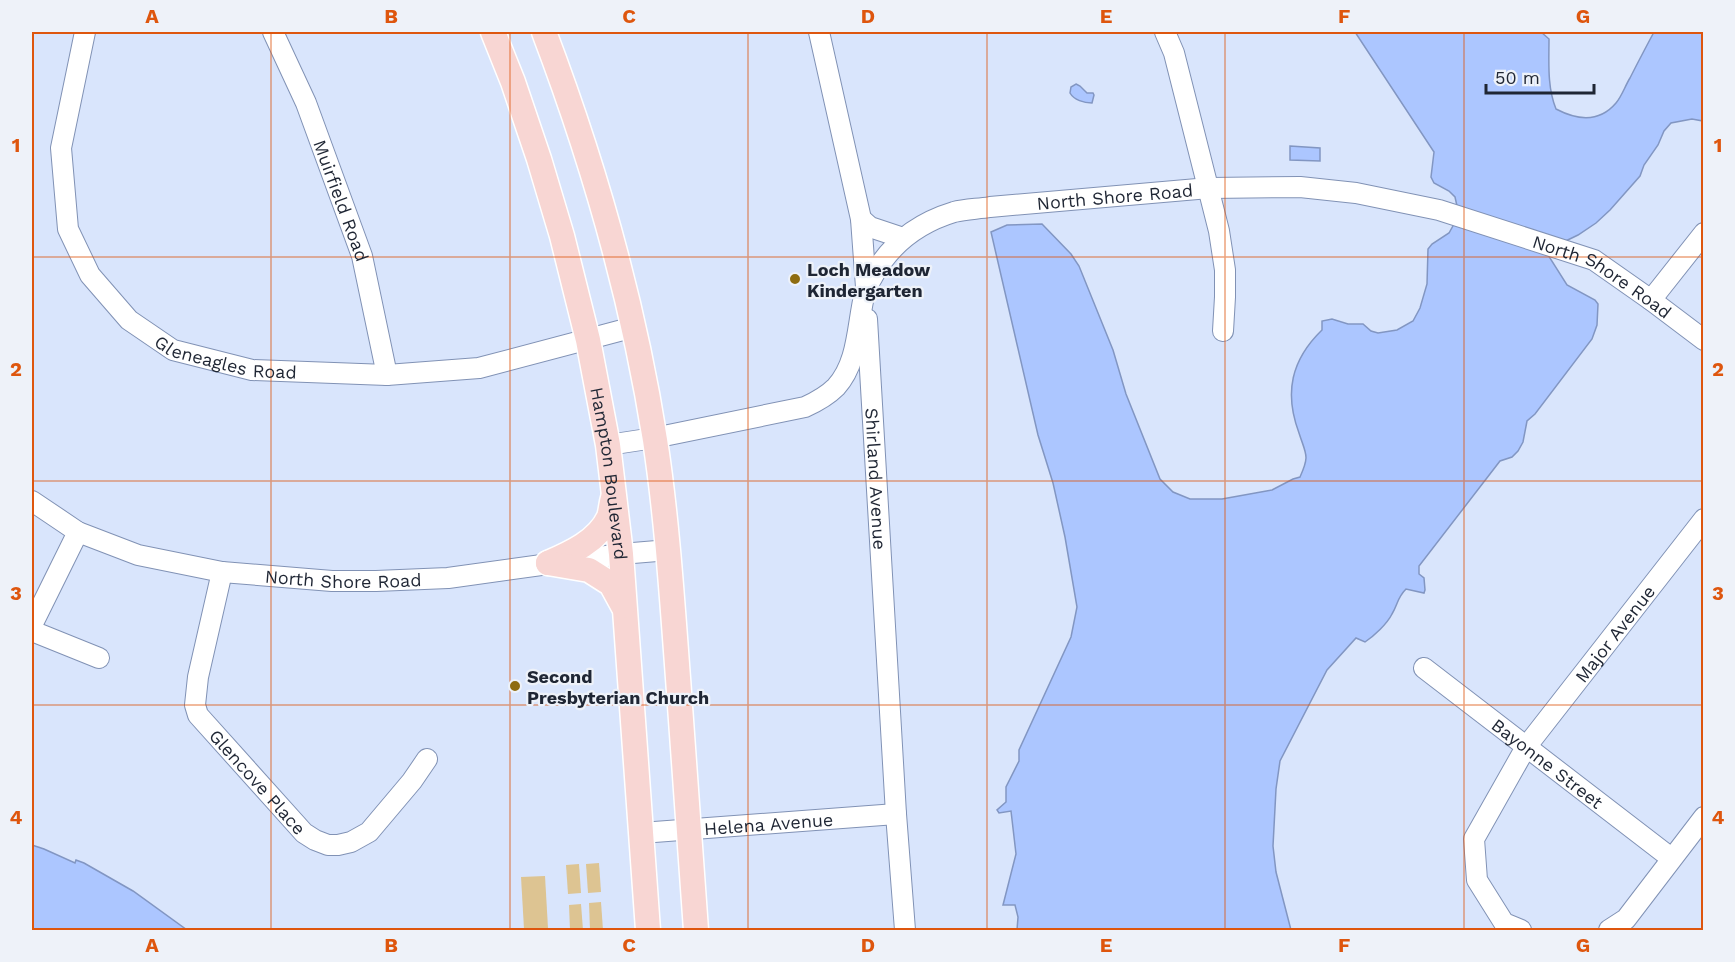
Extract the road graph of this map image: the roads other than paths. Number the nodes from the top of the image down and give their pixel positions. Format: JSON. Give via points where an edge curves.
{"nodes":[{"id":1,"x":85,"y":32,"type":"edge"},
{"id":2,"x":273,"y":32,"type":"edge"},
{"id":3,"x":493,"y":32,"type":"edge"},
{"id":4,"x":544,"y":32,"type":"edge"},
{"id":5,"x":819,"y":32,"type":"edge"},
{"id":6,"x":1165,"y":32,"type":"edge"},
{"id":7,"x":1209,"y":188,"type":"junction"},
{"id":8,"x":861,"y":219,"type":"junction"},
{"id":9,"x":1704,"y":233,"type":"edge"},
{"id":10,"x":903,"y":238,"type":"junction"},
{"id":11,"x":866,"y":289,"type":"junction"},
{"id":12,"x":1651,"y":300,"type":"junction"},
{"id":13,"x":634,"y":327,"type":"junction"},
{"id":14,"x":1223,"y":331,"type":"dead end"},
{"id":15,"x":588,"y":340,"type":"junction"},
{"id":16,"x":1704,"y":340,"type":"edge"},
{"id":17,"x":387,"y":375,"type":"junction"},
{"id":18,"x":654,"y":438,"type":"junction"},
{"id":19,"x":608,"y":445,"type":"junction"},
{"id":20,"x":614,"y":490,"type":"junction"},
{"id":21,"x":32,"y":501,"type":"edge"},
{"id":22,"x":1704,"y":519,"type":"edge"},
{"id":23,"x":78,"y":532,"type":"junction"},
{"id":24,"x":669,"y":550,"type":"junction"},
{"id":25,"x":621,"y":554,"type":"junction"},
{"id":26,"x":548,"y":563,"type":"junction"},
{"id":27,"x":222,"y":572,"type":"junction"},
{"id":28,"x":625,"y":609,"type":"junction"},
{"id":29,"x":32,"y":625,"type":"edge"},
{"id":30,"x":32,"y":631,"type":"edge"},
{"id":31,"x":99,"y":658,"type":"dead end"},
{"id":32,"x":1425,"y":668,"type":"dead end"},
{"id":33,"x":1526,"y":747,"type":"junction"},
{"id":34,"x":427,"y":759,"type":"dead end"},
{"id":35,"x":896,"y":814,"type":"junction"},
{"id":36,"x":1704,"y":817,"type":"edge"},
{"id":37,"x":688,"y":830,"type":"junction"},
{"id":38,"x":641,"y":833,"type":"junction"},
{"id":39,"x":1671,"y":858,"type":"junction"},
{"id":40,"x":648,"y":930,"type":"edge"},
{"id":41,"x":696,"y":930,"type":"edge"},
{"id":42,"x":905,"y":930,"type":"edge"},
{"id":43,"x":1521,"y":930,"type":"edge"},
{"id":44,"x":1609,"y":930,"type":"edge"}],
"edges":[{"from":1,"to":17,"type":"street","name":"Gleneagles Road","via":[[61,147],[69,229],[90,275],[129,320],[173,350],[252,370]]},
{"from":2,"to":17,"type":"street","name":"Muirfield Road","via":[[306,104],[362,256]]},
{"from":3,"to":15,"type":"main road","name":"Hampton Boulevard","via":[[539,159]]},
{"from":4,"to":13,"type":"main road","via":[[597,186]]},
{"from":5,"to":8,"type":"street","name":"Shirland Avenue"},
{"from":6,"to":7,"type":"street"},
{"from":7,"to":10,"type":"street","name":"North Shore Road","via":[[954,212]]},
{"from":7,"to":12,"type":"street","name":"North Shore Road","via":[[1300,187],[1356,193],[1439,210],[1594,261]]},
{"from":7,"to":14,"type":"street","via":[[1225,270]]},
{"from":8,"to":10,"type":"street"},
{"from":8,"to":11,"type":"street","name":"Shirland Avenue"},
{"from":9,"to":12,"type":"street"},
{"from":10,"to":11,"type":"street","name":"North Shore Road","via":[[887,254]]},
{"from":11,"to":18,"type":"street","name":"North Shore Road","via":[[847,368],[836,387],[819,400],[805,407]]},
{"from":11,"to":35,"type":"street","name":"Shirland Avenue"},
{"from":12,"to":16,"type":"street","name":"North Shore Road"},
{"from":13,"to":15,"type":"street","name":"Gleneagles Road"},
{"from":13,"to":18,"type":"main road"},
{"from":15,"to":17,"type":"street","name":"Gleneagles Road","via":[[479,368]]},
{"from":15,"to":19,"type":"main road","name":"Hampton Boulevard"},
{"from":18,"to":19,"type":"street","name":"North Shore Road"},
{"from":18,"to":24,"type":"main road"},
{"from":19,"to":20,"type":"main road","name":"Hampton Boulevard"},
{"from":20,"to":25,"type":"main road","name":"Hampton Boulevard"},
{"from":20,"to":26,"type":"main road","via":[[609,516],[600,530],[585,544]]},
{"from":21,"to":23,"type":"street","name":"North Shore Road"},
{"from":22,"to":33,"type":"street","name":"Major Avenue"},
{"from":23,"to":27,"type":"street","name":"North Shore Road","via":[[138,555]]},
{"from":23,"to":29,"type":"street"},
{"from":24,"to":25,"type":"street","name":"North Shore Road"},
{"from":24,"to":37,"type":"main road"},
{"from":25,"to":26,"type":"street","name":"North Shore Road"},
{"from":25,"to":28,"type":"main road","name":"Hampton Boulevard"},
{"from":26,"to":27,"type":"street","name":"North Shore Road","via":[[448,578],[376,581]]},
{"from":26,"to":28,"type":"main road","via":[[589,570],[604,578]]},
{"from":27,"to":34,"type":"street","name":"Glencove Place","via":[[198,677],[198,715],[303,833],[328,845],[338,845],[369,832]]},
{"from":28,"to":38,"type":"main road","name":"Hampton Boulevard"},
{"from":30,"to":31,"type":"street"},
{"from":32,"to":33,"type":"street","name":"Bayonne Street"},
{"from":33,"to":39,"type":"street","name":"Bayonne Street"},
{"from":33,"to":43,"type":"street","name":"Major Avenue","via":[[1474,839],[1478,880],[1504,923]]},
{"from":35,"to":37,"type":"street","name":"Helena Avenue"},
{"from":35,"to":42,"type":"street","name":"Shirland Avenue"},
{"from":36,"to":39,"type":"street"},
{"from":37,"to":38,"type":"street","name":"Helena Avenue"},
{"from":37,"to":41,"type":"main road"},
{"from":38,"to":40,"type":"main road","name":"Hampton Boulevard"},
{"from":39,"to":44,"type":"street","via":[[1626,919]]}]}
